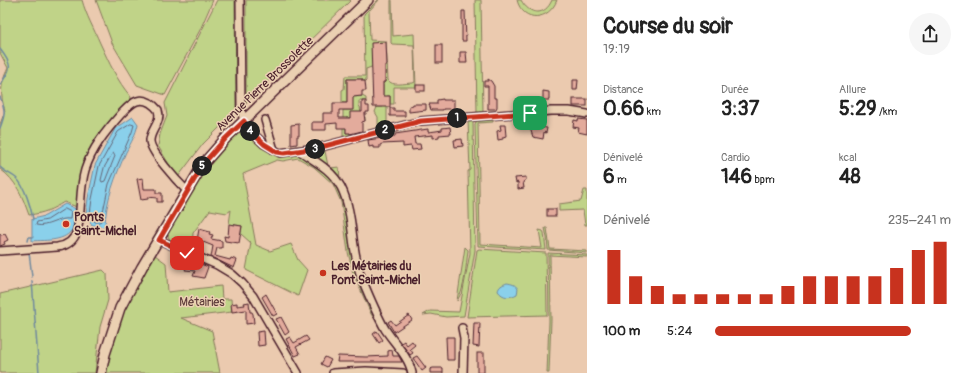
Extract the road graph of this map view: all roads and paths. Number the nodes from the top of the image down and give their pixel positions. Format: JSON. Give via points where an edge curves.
{"nodes":[{"id":1,"x":240,"y":0,"type":"edge"},
{"id":2,"x":368,"y":0,"type":"edge"},
{"id":3,"x":587,"y":114,"type":"edge"},
{"id":4,"x":265,"y":120,"type":"dead end"},
{"id":5,"x":244,"y":121,"type":"junction"},
{"id":6,"x":274,"y":150,"type":"junction"},
{"id":7,"x":300,"y":151,"type":"junction"},
{"id":8,"x":187,"y":191,"type":"junction"},
{"id":9,"x":159,"y":240,"type":"junction"},
{"id":10,"x":0,"y":251,"type":"edge"},
{"id":11,"x":462,"y":328,"type":"dead end"},
{"id":12,"x":101,"y":373,"type":"edge"},
{"id":13,"x":298,"y":373,"type":"edge"},
{"id":14,"x":333,"y":373,"type":"edge"},
{"id":15,"x":403,"y":373,"type":"edge"},
{"id":16,"x":412,"y":373,"type":"edge"},
{"id":17,"x":463,"y":373,"type":"edge"}],
"edges":[{"from":1,"to":5,"type":"street","via":[[241,110]]},
{"from":2,"to":5,"type":"main road","name":"Avenue Pierre Brossolette"},
{"from":3,"to":7,"type":"street","via":[[551,111],[421,121],[337,144]]},
{"from":4,"to":6,"type":"street"},
{"from":5,"to":6,"type":"street","via":[[258,139]]},
{"from":5,"to":8,"type":"main road","name":"Avenue Pierre Brossolette","via":[[204,163]]},
{"from":6,"to":7,"type":"street","via":[[280,153]]},
{"from":7,"to":16,"type":"street","via":[[325,167],[341,187],[350,216],[357,268],[377,315],[408,362]]},
{"from":8,"to":9,"type":"main road","name":"Avenue Pierre Brossolette"},
{"from":8,"to":10,"type":"street","via":[[152,148],[150,138],[159,122],[158,110],[148,101],[137,101],[106,130],[95,148],[85,170],[77,232],[70,242],[57,247]]},
{"from":9,"to":12,"type":"main road","name":"Avenue Pierre Brossolette","via":[[120,308]]},
{"from":9,"to":13,"type":"street","via":[[217,265],[242,283],[253,296]]},
{"from":11,"to":17,"type":"street"},
{"from":14,"to":15,"type":"street"}]}
